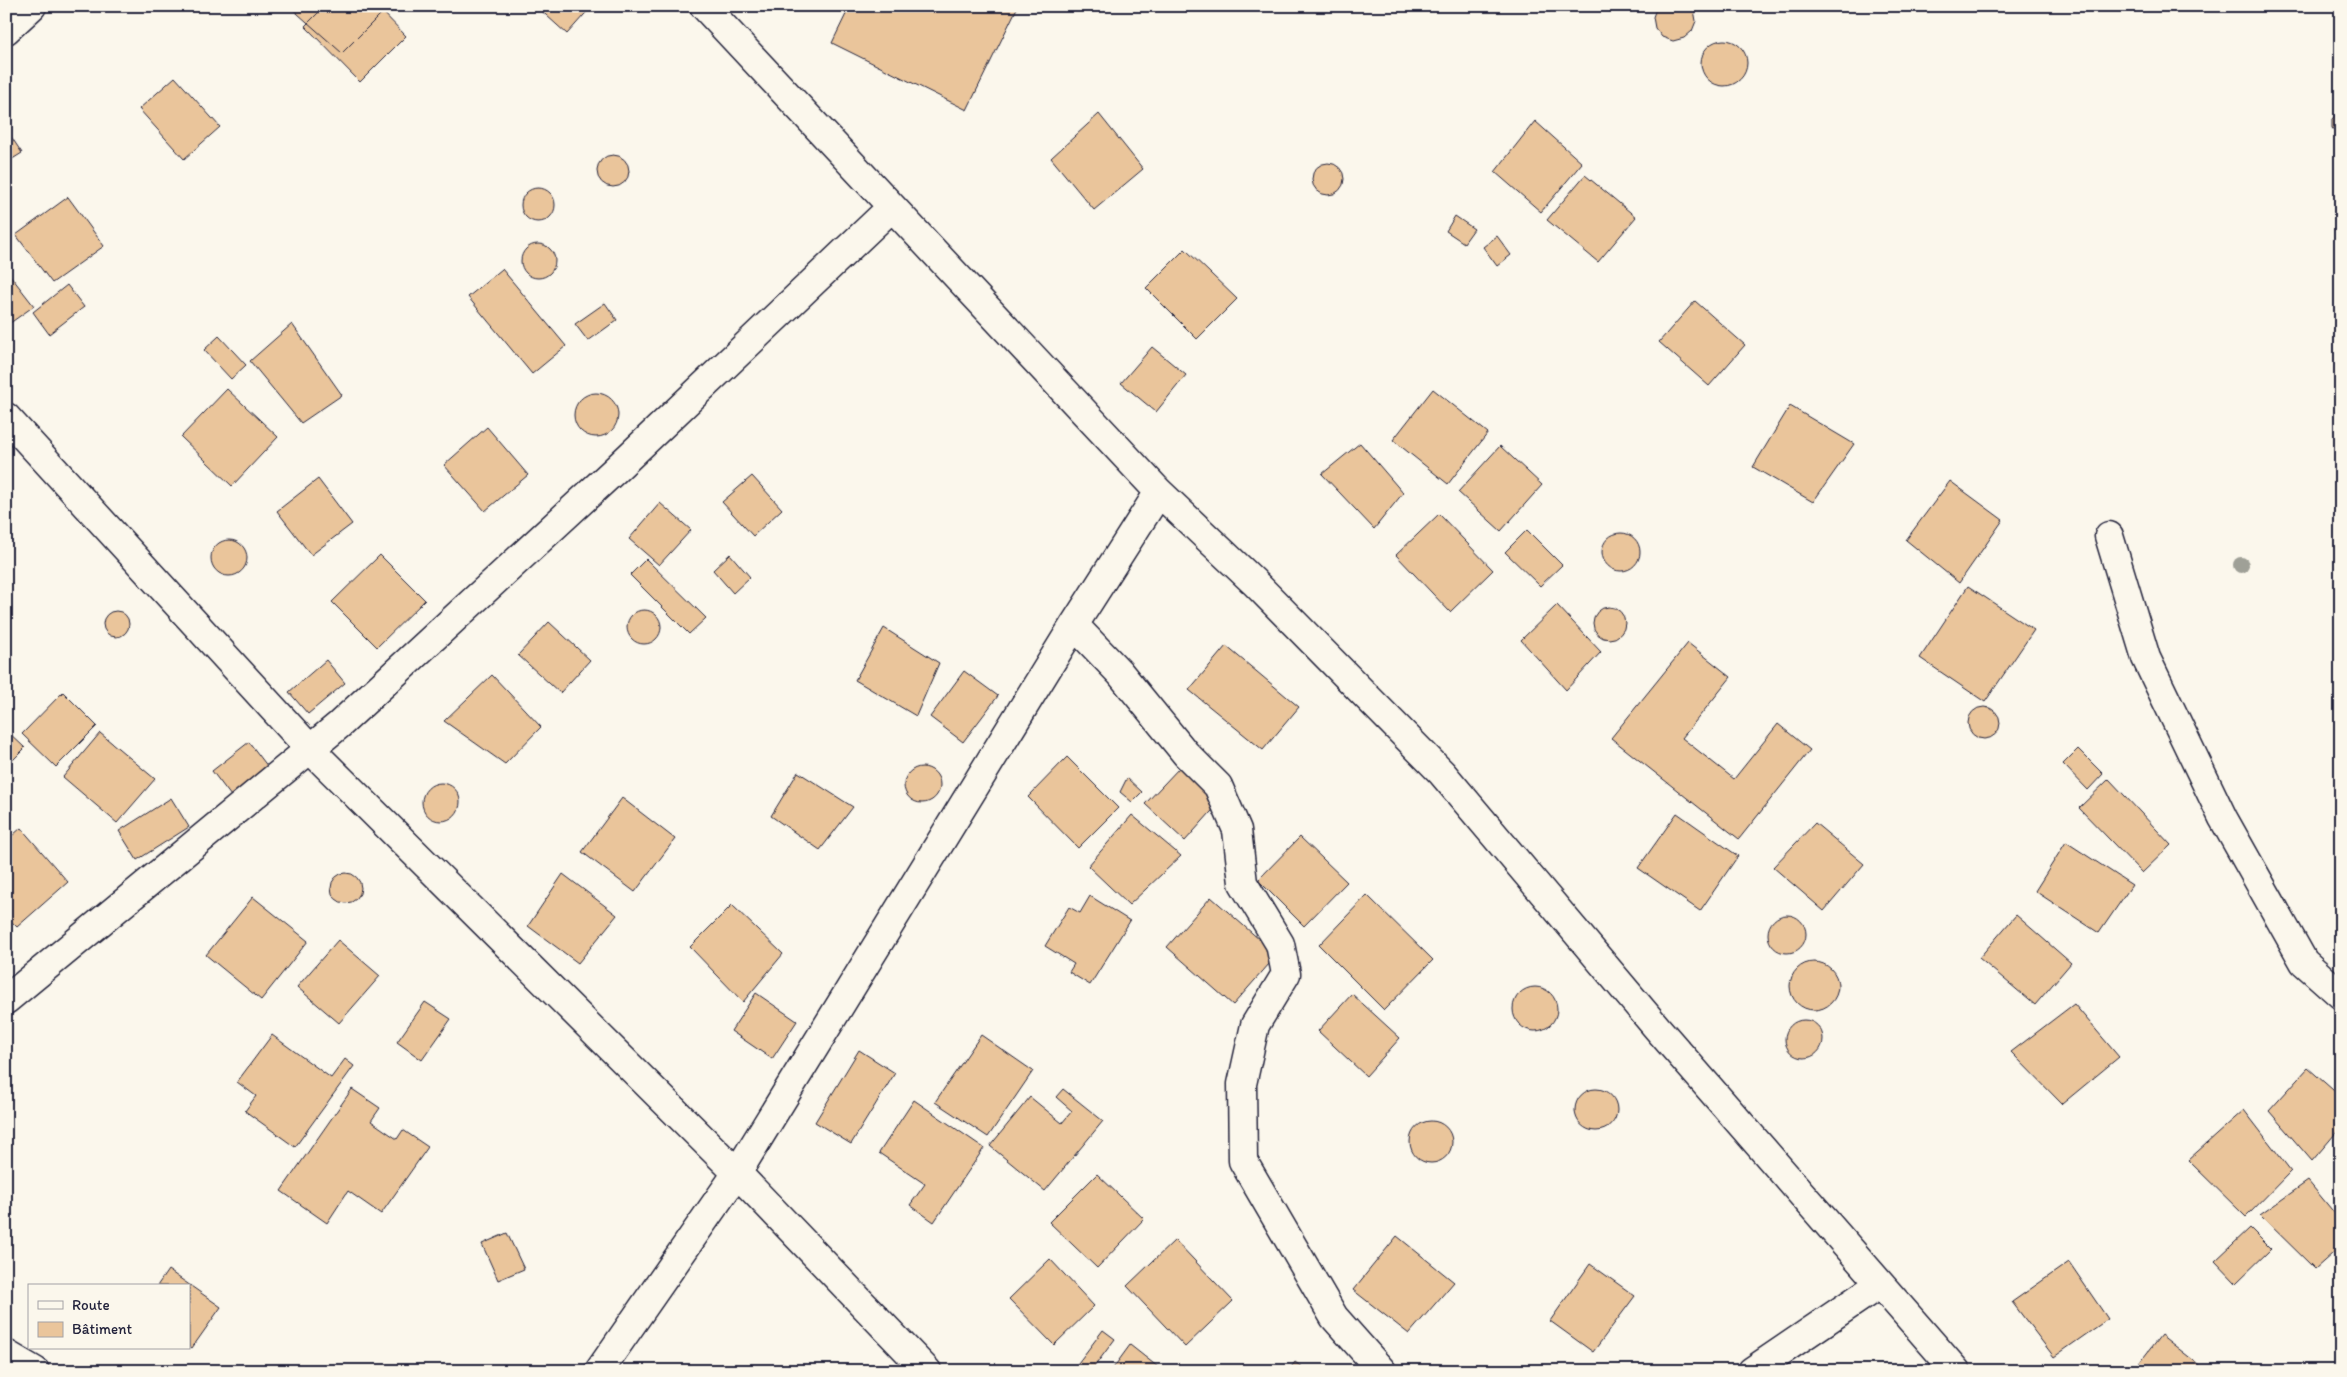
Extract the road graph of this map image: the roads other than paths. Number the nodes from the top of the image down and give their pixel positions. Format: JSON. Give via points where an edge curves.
{"nodes":[{"id":1,"x":32,"y":6,"type":"edge"},
{"id":2,"x":704,"y":6,"type":"edge"},
{"id":3,"x":6,"y":30,"type":"edge"},
{"id":4,"x":892,"y":207,"type":"junction"},
{"id":5,"x":6,"y":417,"type":"edge"},
{"id":6,"x":1159,"y":492,"type":"junction"},
{"id":7,"x":2108,"y":536,"type":"dead end"},
{"id":8,"x":1074,"y":625,"type":"junction"},
{"id":9,"x":311,"y":750,"type":"junction"},
{"id":10,"x":2341,"y":995,"type":"edge"},
{"id":11,"x":6,"y":1000,"type":"edge"},
{"id":12,"x":737,"y":1173,"type":"junction"},
{"id":13,"x":1880,"y":1284,"type":"junction"},
{"id":14,"x":6,"y":1354,"type":"edge"},
{"id":15,"x":35,"y":1371,"type":"edge"},
{"id":16,"x":599,"y":1371,"type":"edge"},
{"id":17,"x":927,"y":1371,"type":"edge"},
{"id":18,"x":1382,"y":1371,"type":"edge"},
{"id":19,"x":1752,"y":1371,"type":"edge"},
{"id":20,"x":1956,"y":1371,"type":"edge"}],
"edges":[{"from":1,"to":3,"type":"street"},
{"from":2,"to":4,"type":"street"},
{"from":4,"to":6,"type":"street"},
{"from":4,"to":9,"type":"street","via":[[614,471]]},
{"from":5,"to":9,"type":"street"},
{"from":6,"to":8,"type":"street"},
{"from":6,"to":13,"type":"street","via":[[1254,582],[1442,773],[1658,1029]]},
{"from":7,"to":10,"type":"street","via":[[2146,658],[2223,818],[2304,962]]},
{"from":8,"to":12,"type":"street"},
{"from":8,"to":18,"type":"street","via":[[1120,673],[1186,754],[1218,786],[1237,830],[1243,882],[1280,944],[1286,974],[1255,1025],[1242,1084],[1243,1162],[1334,1317]]},
{"from":9,"to":11,"type":"street"},
{"from":9,"to":12,"type":"street"},
{"from":12,"to":16,"type":"street"},
{"from":12,"to":17,"type":"street"},
{"from":13,"to":19,"type":"street"},
{"from":13,"to":20,"type":"street"},
{"from":14,"to":15,"type":"street"}]}
